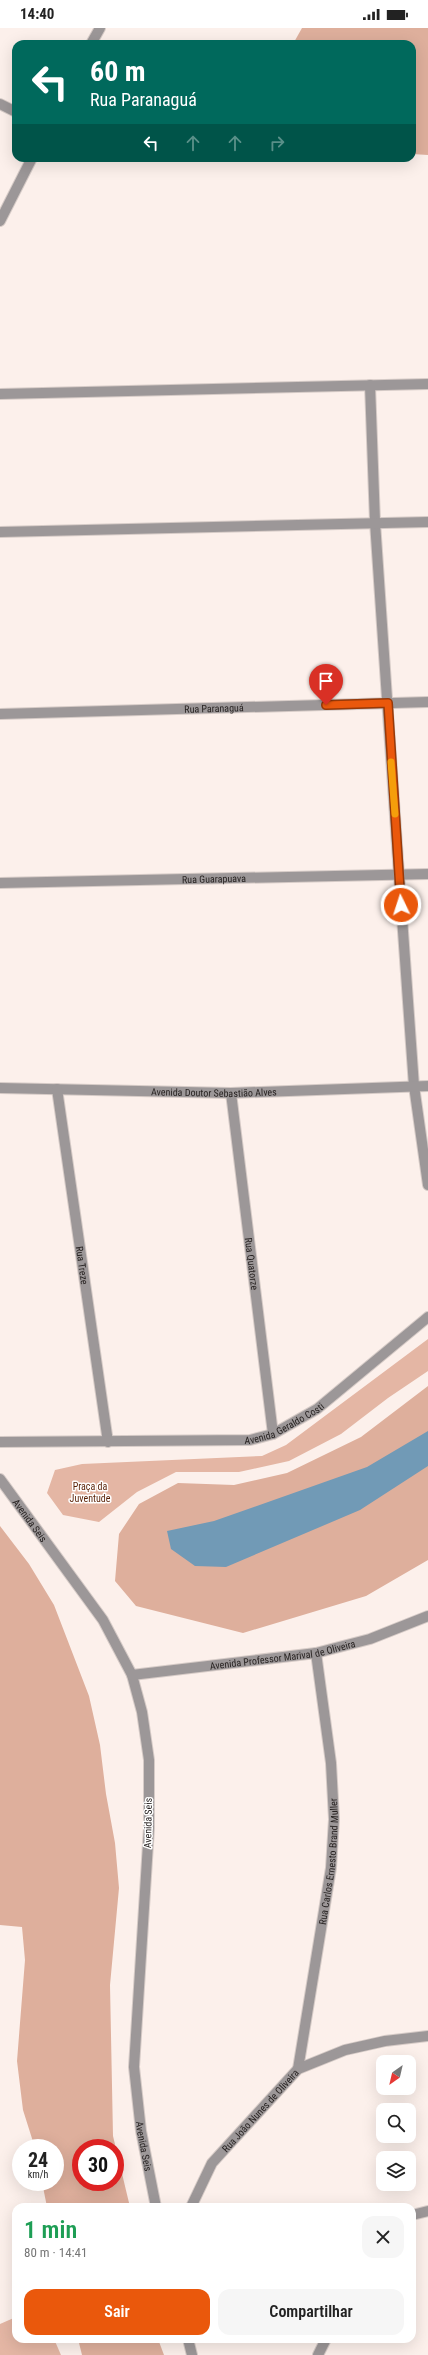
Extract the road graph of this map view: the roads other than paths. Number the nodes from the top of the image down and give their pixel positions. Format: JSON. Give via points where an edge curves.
{"nodes":[{"id":1,"x":100,"y":28,"type":"edge"},
{"id":2,"x":93,"y":40,"type":"edge"},
{"id":3,"x":0,"y":104,"type":"edge"},
{"id":4,"x":12,"y":110,"type":"edge"},
{"id":5,"x":30,"y":162,"type":"edge"},
{"id":6,"x":0,"y":221,"type":"edge"},
{"id":7,"x":428,"y":384,"type":"edge"},
{"id":8,"x":370,"y":386,"type":"junction"},
{"id":9,"x":0,"y":394,"type":"edge"},
{"id":10,"x":375,"y":522,"type":"junction"},
{"id":11,"x":428,"y":522,"type":"edge"},
{"id":12,"x":0,"y":532,"type":"edge"},
{"id":13,"x":428,"y":702,"type":"edge"},
{"id":14,"x":388,"y":703,"type":"junction"},
{"id":15,"x":0,"y":714,"type":"edge"},
{"id":16,"x":428,"y":874,"type":"edge"},
{"id":17,"x":399,"y":875,"type":"junction"},
{"id":18,"x":0,"y":883,"type":"edge"},
{"id":19,"x":414,"y":1086,"type":"junction"},
{"id":20,"x":428,"y":1086,"type":"edge"},
{"id":21,"x":0,"y":1088,"type":"edge"},
{"id":22,"x":57,"y":1089,"type":"junction"},
{"id":23,"x":231,"y":1093,"type":"junction"},
{"id":24,"x":428,"y":1185,"type":"edge"},
{"id":25,"x":428,"y":1317,"type":"edge"},
{"id":26,"x":273,"y":1434,"type":"junction"},
{"id":27,"x":0,"y":1442,"type":"edge"},
{"id":28,"x":108,"y":1442,"type":"junction"},
{"id":29,"x":0,"y":1480,"type":"edge"},
{"id":30,"x":428,"y":1616,"type":"edge"},
{"id":31,"x":316,"y":1653,"type":"junction"},
{"id":32,"x":132,"y":1675,"type":"junction"},
{"id":33,"x":428,"y":2036,"type":"edge"},
{"id":34,"x":298,"y":2069,"type":"junction"},
{"id":35,"x":155,"y":2203,"type":"edge"},
{"id":36,"x":193,"y":2203,"type":"edge"},
{"id":37,"x":428,"y":2211,"type":"edge"},
{"id":38,"x":416,"y":2214,"type":"edge"},
{"id":39,"x":189,"y":2343,"type":"edge"},
{"id":40,"x":324,"y":2343,"type":"edge"},
{"id":41,"x":192,"y":2355,"type":"edge"},
{"id":42,"x":318,"y":2355,"type":"edge"}],
"edges":[{"from":1,"to":2,"type":"street"},
{"from":3,"to":4,"type":"street"},
{"from":5,"to":6,"type":"street"},
{"from":7,"to":8,"type":"street"},
{"from":8,"to":9,"type":"street"},
{"from":8,"to":10,"type":"street"},
{"from":10,"to":11,"type":"street"},
{"from":10,"to":12,"type":"street"},
{"from":10,"to":14,"type":"street"},
{"from":13,"to":14,"type":"street","name":"Rua Paranaguá"},
{"from":14,"to":15,"type":"street","name":"Rua Paranaguá"},
{"from":14,"to":17,"type":"street"},
{"from":16,"to":17,"type":"street","name":"Rua Guarapuava"},
{"from":17,"to":18,"type":"street","name":"Rua Guarapuava"},
{"from":17,"to":19,"type":"street"},
{"from":19,"to":20,"type":"street","name":"Avenida Doutor Sebastião Alves"},
{"from":19,"to":23,"type":"street","name":"Avenida Doutor Sebastião Alves"},
{"from":19,"to":24,"type":"street"},
{"from":21,"to":22,"type":"street","name":"Avenida Doutor Sebastião Alves"},
{"from":22,"to":23,"type":"street","name":"Avenida Doutor Sebastião Alves"},
{"from":22,"to":28,"type":"street","name":"Rua Treze"},
{"from":23,"to":26,"type":"street","name":"Rua Quatorze"},
{"from":25,"to":26,"type":"street","name":"Avenida Geraldo Costi","via":[[317,1409]]},
{"from":26,"to":28,"type":"street","name":"Avenida Geraldo Costi","via":[[250,1440]]},
{"from":27,"to":28,"type":"street","name":"Avenida Geraldo Costi"},
{"from":29,"to":32,"type":"street","name":"Avenida Seis","via":[[103,1620]]},
{"from":30,"to":31,"type":"street","name":"Avenida Professor Marival de Oliveira","via":[[370,1639]]},
{"from":31,"to":32,"type":"street","name":"Avenida Professor Marival de Oliveira"},
{"from":31,"to":34,"type":"street","name":"Rua Carlos Ernesto Brand Muller","via":[[331,1763],[334,1819],[331,1868]]},
{"from":32,"to":35,"type":"street","name":"Avenida Seis","via":[[142,1712],[149,1768],[149,1828],[134,2067],[141,2131]]},
{"from":33,"to":34,"type":"street","name":"Rua João Nunes de Oliveira","via":[[385,2041],[345,2050]]},
{"from":34,"to":36,"type":"street","name":"Rua João Nunes de Oliveira","via":[[212,2163]]},
{"from":37,"to":38,"type":"street"},
{"from":39,"to":41,"type":"street"},
{"from":40,"to":42,"type":"street"}]}
